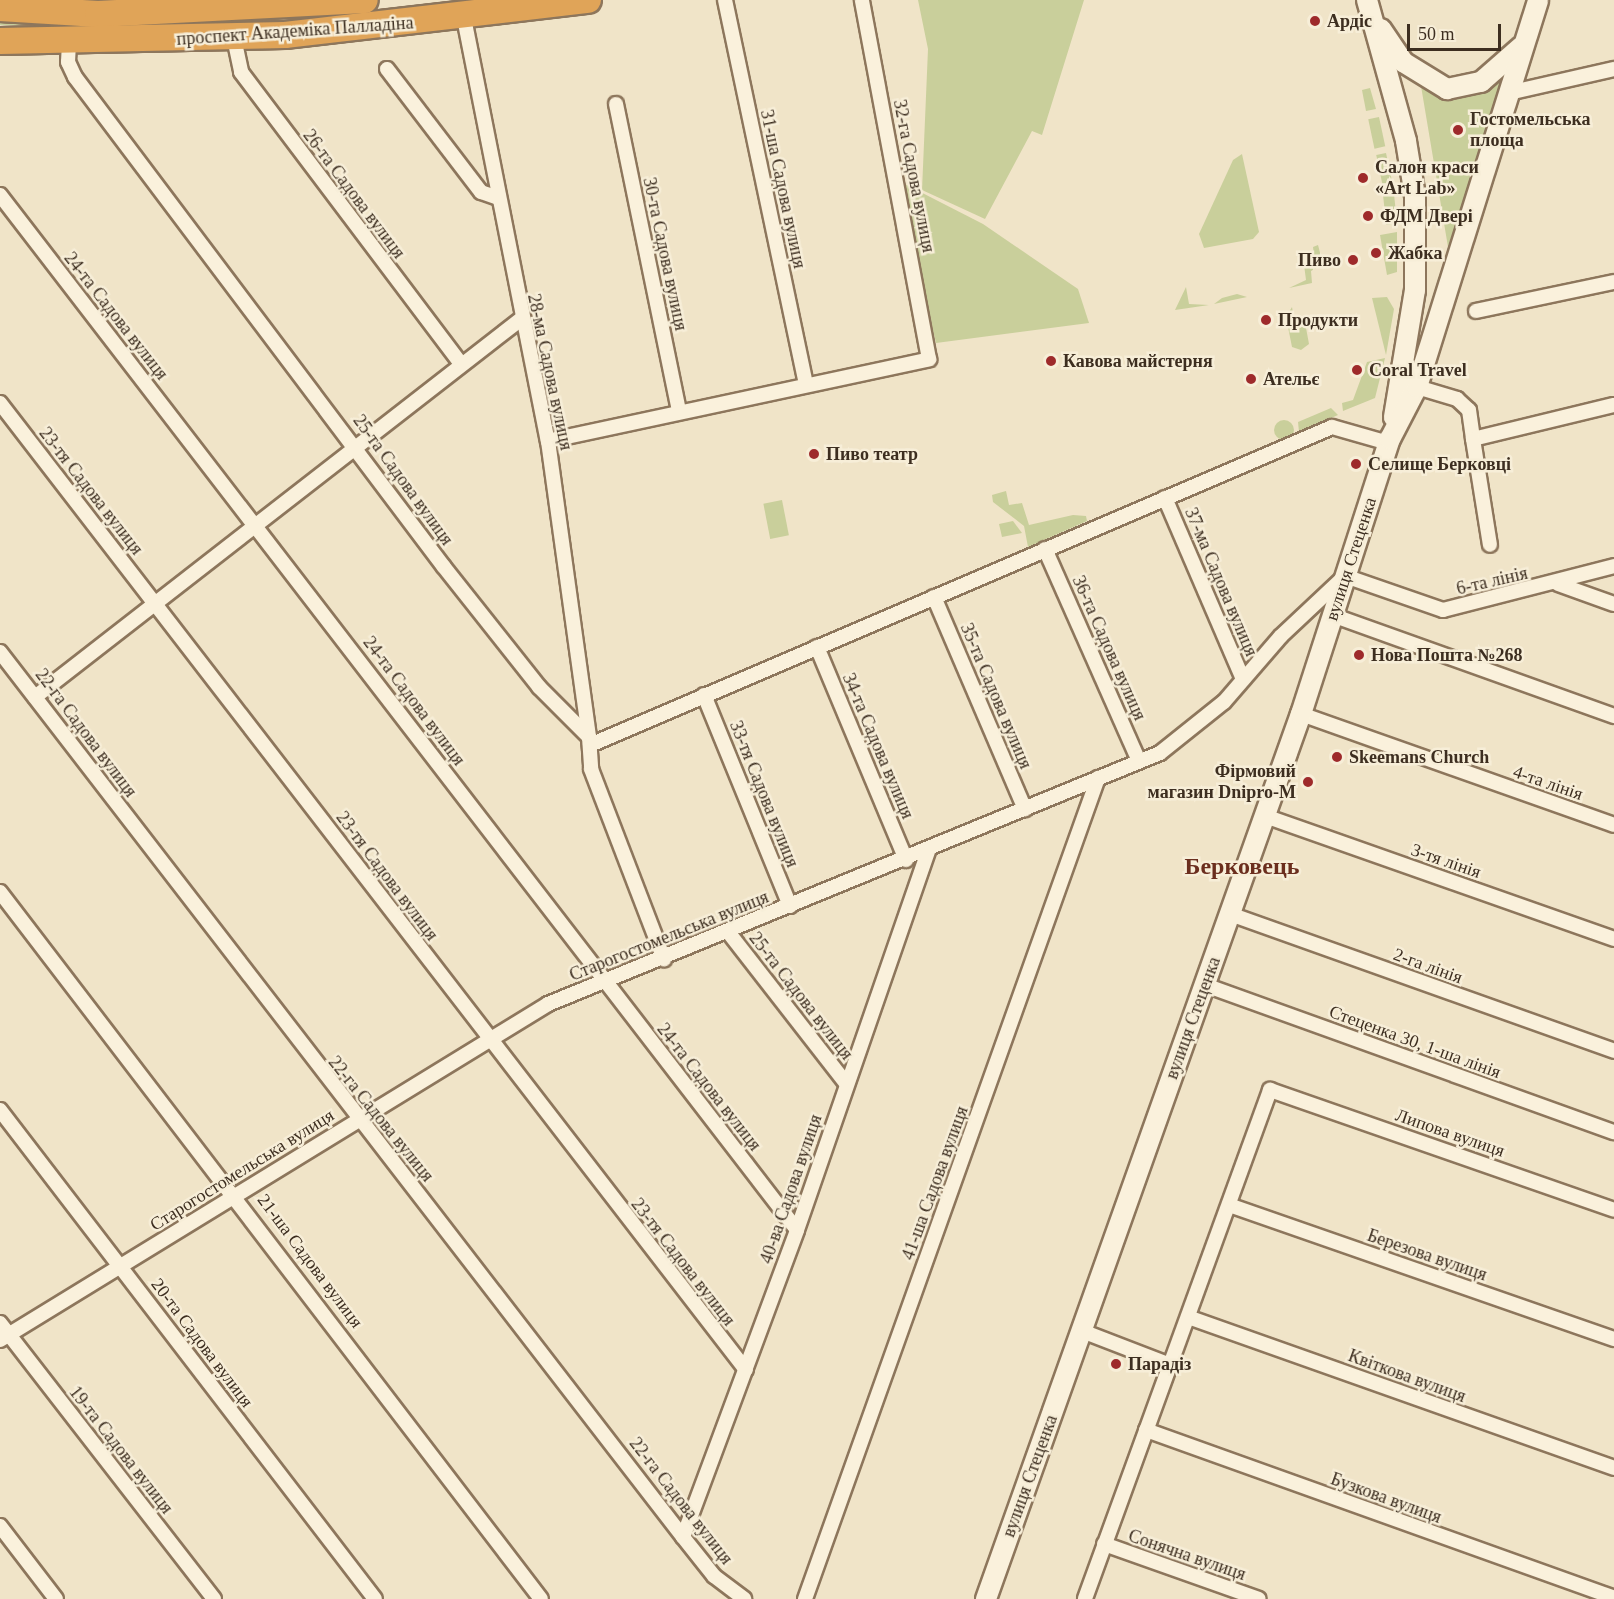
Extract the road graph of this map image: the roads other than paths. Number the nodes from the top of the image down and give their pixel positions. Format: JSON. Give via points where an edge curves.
{"nodes":[{"id":1,"x":365,"y":0,"type":"edge"},
{"id":2,"x":588,"y":0,"type":"edge"},
{"id":3,"x":725,"y":0,"type":"edge"},
{"id":4,"x":862,"y":0,"type":"edge"},
{"id":5,"x":1539,"y":0,"type":"edge"},
{"id":6,"x":266,"y":4,"type":"edge"},
{"id":7,"x":1369,"y":6,"type":"edge"},
{"id":8,"x":99,"y":7,"type":"edge"},
{"id":9,"x":0,"y":8,"type":"edge"},
{"id":10,"x":464,"y":18,"type":"junction"},
{"id":11,"x":234,"y":38,"type":"junction"},
{"id":12,"x":0,"y":42,"type":"edge"},
{"id":13,"x":95,"y":42,"type":"junction"},
{"id":14,"x":69,"y":43,"type":"junction"},
{"id":15,"x":1523,"y":45,"type":"junction"},
{"id":16,"x":387,"y":69,"type":"dead end"},
{"id":17,"x":1614,"y":69,"type":"edge"},
{"id":18,"x":1508,"y":93,"type":"junction"},
{"id":19,"x":616,"y":104,"type":"dead end"},
{"id":20,"x":0,"y":195,"type":"edge"},
{"id":21,"x":498,"y":198,"type":"junction"},
{"id":22,"x":1614,"y":282,"type":"edge"},
{"id":23,"x":1476,"y":311,"type":"dead end"},
{"id":24,"x":521,"y":319,"type":"junction"},
{"id":25,"x":461,"y":364,"type":"junction"},
{"id":26,"x":806,"y":385,"type":"junction"},
{"id":27,"x":1416,"y":387,"type":"junction"},
{"id":28,"x":0,"y":403,"type":"edge"},
{"id":29,"x":1614,"y":405,"type":"edge"},
{"id":30,"x":679,"y":411,"type":"junction"},
{"id":31,"x":1473,"y":438,"type":"junction"},
{"id":32,"x":1390,"y":439,"type":"junction"},
{"id":33,"x":548,"y":441,"type":"junction"},
{"id":34,"x":356,"y":444,"type":"junction"},
{"id":35,"x":1165,"y":498,"type":"junction"},
{"id":36,"x":255,"y":523,"type":"junction"},
{"id":37,"x":1490,"y":545,"type":"dead end"},
{"id":38,"x":1045,"y":549,"type":"junction"},
{"id":39,"x":1614,"y":566,"type":"edge"},
{"id":40,"x":1345,"y":576,"type":"junction"},
{"id":41,"x":1558,"y":584,"type":"junction"},
{"id":42,"x":934,"y":597,"type":"junction"},
{"id":43,"x":1614,"y":604,"type":"edge"},
{"id":44,"x":156,"y":605,"type":"junction"},
{"id":45,"x":1332,"y":615,"type":"junction"},
{"id":46,"x":818,"y":647,"type":"junction"},
{"id":47,"x":0,"y":652,"type":"edge"},
{"id":48,"x":1244,"y":679,"type":"junction"},
{"id":49,"x":704,"y":695,"type":"junction"},
{"id":50,"x":35,"y":697,"type":"junction"},
{"id":51,"x":1301,"y":714,"type":"junction"},
{"id":52,"x":1614,"y":716,"type":"edge"},
{"id":53,"x":590,"y":741,"type":"junction"},
{"id":54,"x":1139,"y":761,"type":"junction"},
{"id":55,"x":1098,"y":778,"type":"junction"},
{"id":56,"x":1024,"y":809,"type":"junction"},
{"id":57,"x":1266,"y":816,"type":"junction"},
{"id":58,"x":1614,"y":825,"type":"edge"},
{"id":59,"x":928,"y":851,"type":"junction"},
{"id":60,"x":906,"y":860,"type":"junction"},
{"id":61,"x":0,"y":892,"type":"edge"},
{"id":62,"x":790,"y":906,"type":"junction"},
{"id":63,"x":1230,"y":914,"type":"junction"},
{"id":64,"x":729,"y":933,"type":"junction"},
{"id":65,"x":1614,"y":939,"type":"edge"},
{"id":66,"x":663,"y":959,"type":"junction"},
{"id":67,"x":605,"y":981,"type":"junction"},
{"id":68,"x":1205,"y":985,"type":"junction"},
{"id":69,"x":488,"y":1038,"type":"junction"},
{"id":70,"x":1614,"y":1051,"type":"edge"},
{"id":71,"x":845,"y":1082,"type":"junction"},
{"id":72,"x":0,"y":1110,"type":"edge"},
{"id":73,"x":359,"y":1118,"type":"junction"},
{"id":74,"x":1614,"y":1132,"type":"edge"},
{"id":75,"x":237,"y":1194,"type":"junction"},
{"id":76,"x":1229,"y":1205,"type":"junction"},
{"id":77,"x":1614,"y":1209,"type":"edge"},
{"id":78,"x":797,"y":1230,"type":"junction"},
{"id":79,"x":120,"y":1266,"type":"junction"},
{"id":80,"x":1188,"y":1317,"type":"junction"},
{"id":81,"x":0,"y":1323,"type":"edge"},
{"id":82,"x":1082,"y":1331,"type":"junction"},
{"id":83,"x":4,"y":1337,"type":"edge"},
{"id":84,"x":1614,"y":1339,"type":"edge"},
{"id":85,"x":1170,"y":1365,"type":"junction"},
{"id":86,"x":746,"y":1370,"type":"junction"},
{"id":87,"x":1146,"y":1430,"type":"junction"},
{"id":88,"x":1614,"y":1468,"type":"edge"},
{"id":89,"x":0,"y":1526,"type":"edge"},
{"id":90,"x":683,"y":1537,"type":"junction"},
{"id":91,"x":1104,"y":1544,"type":"junction"},
{"id":92,"x":1614,"y":1598,"type":"edge"},
{"id":93,"x":56,"y":1599,"type":"edge"},
{"id":94,"x":214,"y":1599,"type":"edge"},
{"id":95,"x":375,"y":1599,"type":"edge"},
{"id":96,"x":541,"y":1599,"type":"edge"},
{"id":97,"x":744,"y":1599,"type":"edge"},
{"id":98,"x":805,"y":1599,"type":"edge"},
{"id":99,"x":986,"y":1599,"type":"edge"},
{"id":100,"x":1085,"y":1599,"type":"edge"},
{"id":101,"x":1259,"y":1599,"type":"edge"}],
"edges":[{"from":1,"to":6,"type":"highway","name":"проспект Академіка Палладіна"},
{"from":2,"to":10,"type":"highway","name":"проспект Академіка Палладіна"},
{"from":3,"to":26,"type":"street","name":"31-ша Садова вулиця"},
{"from":4,"to":26,"type":"street","name":"32-га Садова вулиця","via":[[929,359]]},
{"from":5,"to":15,"type":"main road"},
{"from":6,"to":8,"type":"highway","name":"проспект Академіка Палладіна"},
{"from":7,"to":15,"type":"main road","via":[[1403,62],[1447,89],[1481,82]]},
{"from":7,"to":32,"type":"main road","name":"вулиця Стеценка","via":[[1406,141],[1415,196],[1414,295]]},
{"from":8,"to":9,"type":"highway","name":"проспект Академіка Палладіна"},
{"from":8,"to":13,"type":"street"},
{"from":10,"to":11,"type":"highway","name":"проспект Академіка Палладіна"},
{"from":10,"to":21,"type":"street","name":"28-ма Садова вулиця"},
{"from":11,"to":13,"type":"highway","name":"проспект Академіка Палладіна"},
{"from":11,"to":25,"type":"street","name":"26-та Садова вулиця","via":[[241,72]]},
{"from":12,"to":14,"type":"highway","name":"проспект Академіка Палладіна"},
{"from":13,"to":14,"type":"highway","name":"проспект Академіка Палладіна"},
{"from":14,"to":34,"type":"street","name":"25-та Садова вулиця","via":[[68,62],[75,77]]},
{"from":15,"to":18,"type":"main road","name":"вулиця Стеценка"},
{"from":16,"to":21,"type":"street","via":[[481,192]]},
{"from":17,"to":18,"type":"street"},
{"from":18,"to":27,"type":"main road","name":"вулиця Стеценка"},
{"from":19,"to":30,"type":"street","name":"30-та Садова вулиця"},
{"from":20,"to":36,"type":"street","name":"24-та Садова вулиця"},
{"from":21,"to":24,"type":"street","name":"28-ма Садова вулиця"},
{"from":22,"to":23,"type":"street"},
{"from":24,"to":25,"type":"street"},
{"from":24,"to":33,"type":"street","name":"28-ма Садова вулиця"},
{"from":25,"to":34,"type":"street"},
{"from":26,"to":30,"type":"street"},
{"from":27,"to":31,"type":"street","via":[[1457,399],[1469,410]]},
{"from":27,"to":32,"type":"main road","name":"вулиця Стеценка"},
{"from":28,"to":44,"type":"street","name":"23-тя Садова вулиця"},
{"from":29,"to":31,"type":"street"},
{"from":30,"to":33,"type":"street"},
{"from":31,"to":37,"type":"street"},
{"from":32,"to":35,"type":"street","via":[[1332,428]]},
{"from":32,"to":40,"type":"main road","name":"вулиця Стеценка"},
{"from":33,"to":53,"type":"street","name":"28-ма Садова вулиця"},
{"from":34,"to":36,"type":"street"},
{"from":34,"to":53,"type":"street","name":"25-та Садова вулиця","via":[[539,687]]},
{"from":35,"to":38,"type":"street"},
{"from":35,"to":48,"type":"street","name":"37-ма Садова вулиця"},
{"from":36,"to":44,"type":"street"},
{"from":36,"to":67,"type":"street","name":"24-та Садова вулиця"},
{"from":38,"to":42,"type":"street"},
{"from":38,"to":54,"type":"street","name":"36-та Садова вулиця"},
{"from":39,"to":41,"type":"street","name":"6-та лінія"},
{"from":40,"to":41,"type":"street","name":"6-та лінія","via":[[1443,610]]},
{"from":40,"to":45,"type":"main road","name":"вулиця Стеценка"},
{"from":40,"to":48,"type":"street","name":"Старогостомельська вулиця"},
{"from":41,"to":43,"type":"street"},
{"from":42,"to":46,"type":"street"},
{"from":42,"to":56,"type":"street","name":"35-та Садова вулиця"},
{"from":44,"to":50,"type":"street"},
{"from":44,"to":69,"type":"street","name":"23-тя Садова вулиця"},
{"from":45,"to":51,"type":"main road","name":"вулиця Стеценка"},
{"from":45,"to":52,"type":"street"},
{"from":46,"to":49,"type":"street"},
{"from":46,"to":60,"type":"street","name":"34-та Садова вулиця"},
{"from":47,"to":50,"type":"street","name":"22-га Садова вулиця"},
{"from":48,"to":54,"type":"street","name":"Старогостомельська вулиця","via":[[1196,728]]},
{"from":49,"to":53,"type":"street"},
{"from":49,"to":62,"type":"street","name":"33-тя Садова вулиця"},
{"from":50,"to":73,"type":"street","name":"22-га Садова вулиця"},
{"from":51,"to":57,"type":"main road","name":"вулиця Стеценка"},
{"from":51,"to":58,"type":"street","name":"4-та лінія"},
{"from":53,"to":66,"type":"street","via":[[599,794]]},
{"from":54,"to":55,"type":"street","name":"Старогостомельська вулиця"},
{"from":55,"to":56,"type":"street","name":"Старогостомельська вулиця"},
{"from":55,"to":98,"type":"street","name":"41-ша Садова вулиця"},
{"from":56,"to":59,"type":"street","name":"Старогостомельська вулиця"},
{"from":57,"to":63,"type":"main road","name":"вулиця Стеценка"},
{"from":57,"to":65,"type":"street","name":"3-тя лінія"},
{"from":59,"to":60,"type":"street","name":"Старогостомельська вулиця"},
{"from":59,"to":71,"type":"street","name":"40-ва Садова вулиця"},
{"from":60,"to":62,"type":"street","name":"Старогостомельська вулиця"},
{"from":61,"to":75,"type":"street","name":"21-ша Садова вулиця"},
{"from":62,"to":64,"type":"street","name":"Старогостомельська вулиця"},
{"from":63,"to":68,"type":"main road","name":"вулиця Стеценка"},
{"from":63,"to":70,"type":"street","name":"2-га лінія"},
{"from":64,"to":66,"type":"street","name":"Старогостомельська вулиця"},
{"from":64,"to":71,"type":"street","name":"25-та Садова вулиця"},
{"from":66,"to":67,"type":"street","name":"Старогостомельська вулиця"},
{"from":67,"to":69,"type":"street","name":"Старогостомельська вулиця"},
{"from":67,"to":78,"type":"street","name":"24-та Садова вулиця"},
{"from":68,"to":74,"type":"street","name":"Стеценка 30, 1-ша лінія"},
{"from":68,"to":82,"type":"main road","name":"вулиця Стеценка"},
{"from":69,"to":73,"type":"street","name":"Старогостомельська вулиця"},
{"from":69,"to":86,"type":"street","name":"23-тя Садова вулиця"},
{"from":71,"to":78,"type":"street","name":"40-ва Садова вулиця"},
{"from":72,"to":79,"type":"street","name":"20-та Садова вулиця"},
{"from":73,"to":75,"type":"street","name":"Старогостомельська вулиця"},
{"from":73,"to":90,"type":"street","name":"22-га Садова вулиця"},
{"from":75,"to":79,"type":"street","name":"Старогостомельська вулиця"},
{"from":75,"to":96,"type":"street","name":"21-ша Садова вулиця"},
{"from":76,"to":77,"type":"street","name":"Липова вулиця","via":[[1266,1095],[1274,1090]]},
{"from":76,"to":80,"type":"street"},
{"from":76,"to":84,"type":"street","name":"Березова вулиця"},
{"from":78,"to":86,"type":"street","name":"40-ва Садова вулиця"},
{"from":79,"to":83,"type":"street","name":"Старогостомельська вулиця"},
{"from":79,"to":95,"type":"street","name":"20-та Садова вулиця"},
{"from":80,"to":85,"type":"street"},
{"from":80,"to":88,"type":"street","name":"Квіткова вулиця"},
{"from":81,"to":83,"type":"street","name":"19-та Садова вулиця"},
{"from":82,"to":85,"type":"street"},
{"from":82,"to":99,"type":"main road","name":"вулиця Стеценка"},
{"from":83,"to":94,"type":"street","name":"19-та Садова вулиця"},
{"from":85,"to":87,"type":"street"},
{"from":86,"to":90,"type":"street","name":"40-ва Садова вулиця"},
{"from":87,"to":91,"type":"street"},
{"from":87,"to":92,"type":"street","name":"Бузкова вулиця"},
{"from":89,"to":93,"type":"street"},
{"from":90,"to":97,"type":"street","name":"22-га Садова вулиця","via":[[714,1576]]},
{"from":91,"to":100,"type":"street"},
{"from":91,"to":101,"type":"street","name":"Сонячна вулиця"}]}
